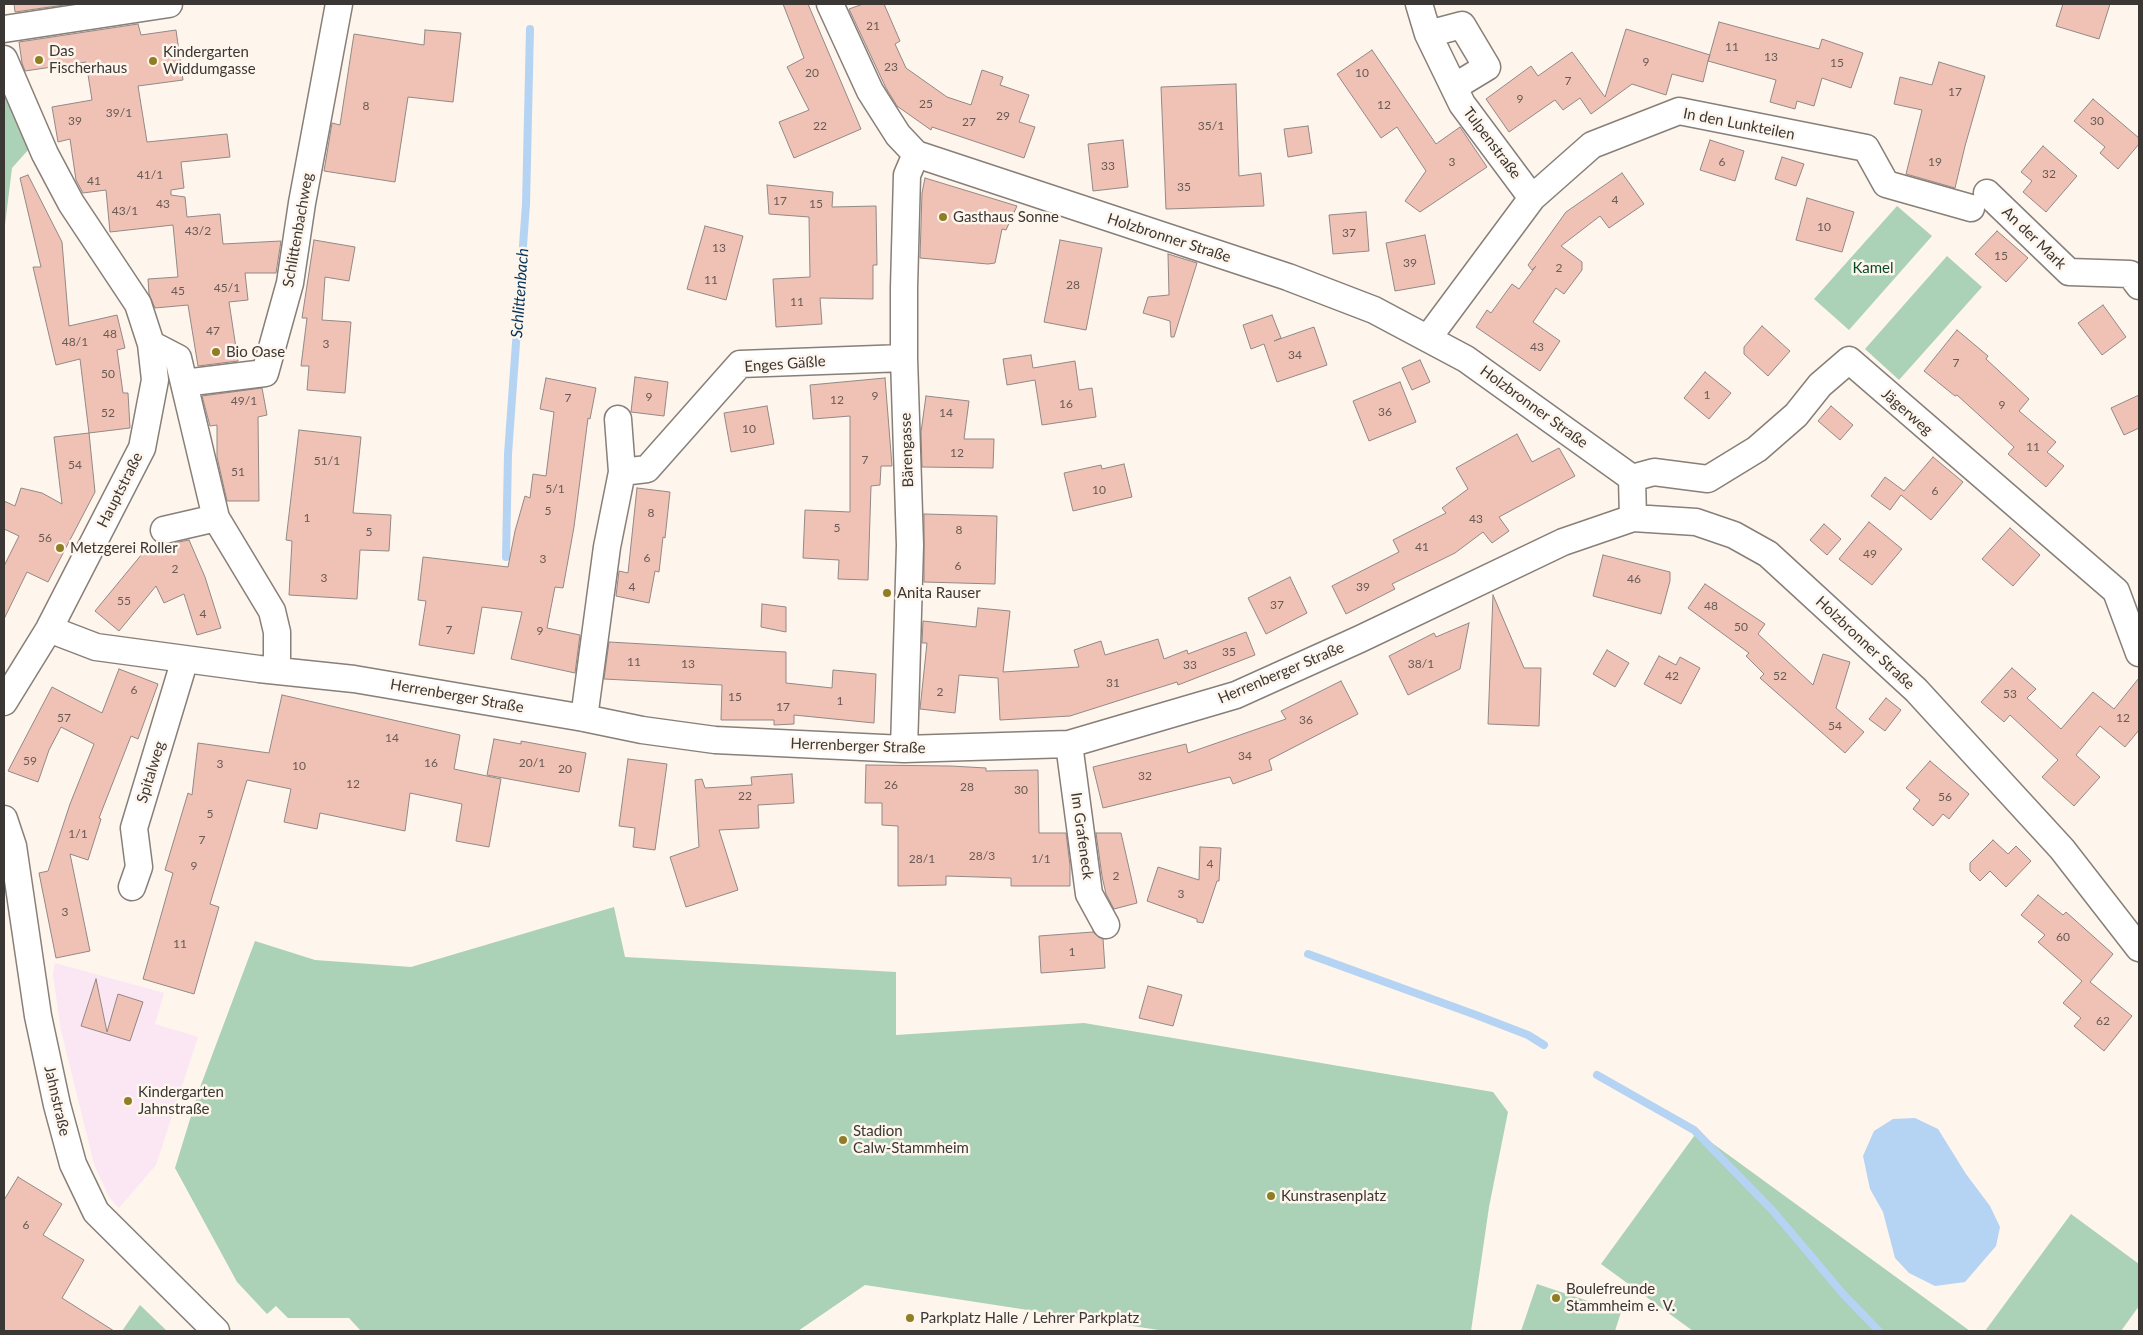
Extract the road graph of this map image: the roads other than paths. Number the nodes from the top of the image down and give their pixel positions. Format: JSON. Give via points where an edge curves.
{"nodes":[{"id":1,"x":168,"y":4,"type":"edge"},
{"id":2,"x":338,"y":4,"type":"edge"},
{"id":3,"x":830,"y":4,"type":"edge"},
{"id":4,"x":1419,"y":4,"type":"edge"},
{"id":5,"x":4,"y":29,"type":"edge"},
{"id":6,"x":1428,"y":34,"type":"junction"},
{"id":7,"x":4,"y":59,"type":"edge"},
{"id":8,"x":1454,"y":87,"type":"junction"},
{"id":9,"x":916,"y":154,"type":"junction"},
{"id":10,"x":1532,"y":198,"type":"junction"},
{"id":11,"x":1979,"y":201,"type":"joint"},
{"id":12,"x":2139,"y":286,"type":"edge"},
{"id":13,"x":1428,"y":338,"type":"junction"},
{"id":14,"x":151,"y":344,"type":"junction"},
{"id":15,"x":904,"y":358,"type":"junction"},
{"id":16,"x":184,"y":383,"type":"junction"},
{"id":17,"x":618,"y":419,"type":"dead end"},
{"id":18,"x":622,"y":472,"type":"junction"},
{"id":19,"x":1632,"y":478,"type":"junction"},
{"id":20,"x":216,"y":518,"type":"junction"},
{"id":21,"x":1633,"y":518,"type":"junction"},
{"id":22,"x":164,"y":530,"type":"dead end"},
{"id":23,"x":49,"y":629,"type":"junction"},
{"id":24,"x":2139,"y":652,"type":"edge"},
{"id":25,"x":185,"y":658,"type":"junction"},
{"id":26,"x":277,"y":670,"type":"junction"},
{"id":27,"x":4,"y":702,"type":"edge"},
{"id":28,"x":584,"y":718,"type":"junction"},
{"id":29,"x":1069,"y":744,"type":"junction"},
{"id":30,"x":904,"y":748,"type":"junction"},
{"id":31,"x":4,"y":819,"type":"edge"},
{"id":32,"x":132,"y":887,"type":"dead end"},
{"id":33,"x":1106,"y":924,"type":"dead end"},
{"id":34,"x":2136,"y":933,"type":"edge"},
{"id":35,"x":216,"y":1331,"type":"edge"}],
"edges":[{"from":1,"to":5,"type":"street"},
{"from":2,"to":16,"type":"street","name":"Schlittenbachweg","via":[[290,283],[265,373]]},
{"from":3,"to":9,"type":"street","name":"Holzbronner Straße","via":[[870,91],[898,135]]},
{"from":4,"to":6,"type":"street","name":"Tulpenstraße"},
{"from":6,"to":8,"type":"street","name":"Tulpenstraße"},
{"from":6,"to":8,"type":"street","via":[[1462,25],[1487,67]]},
{"from":7,"to":14,"type":"street","name":"Hauptstraße","via":[[71,203],[138,304]]},
{"from":8,"to":10,"type":"street","name":"Tulpenstraße","via":[[1462,104]]},
{"from":9,"to":13,"type":"street","name":"Holzbronner Straße","via":[[1288,277],[1374,310]]},
{"from":9,"to":15,"type":"street","name":"Bärengasse","via":[[907,175]]},
{"from":10,"to":11,"type":"street","name":"In den Lunkteilen","via":[[1592,145],[1679,111],[1866,148],[1886,184]]},
{"from":10,"to":13,"type":"street","name":"In den Lunkteilen"},
{"from":11,"to":12,"type":"street","name":"An der Mark","via":[[2069,272],[2130,274]]},
{"from":13,"to":19,"type":"street","name":"Holzbronner Straße","via":[[1466,358]]},
{"from":14,"to":16,"type":"street","via":[[178,358]]},
{"from":14,"to":23,"type":"street","name":"Hauptstraße","via":[[155,380],[142,448]]},
{"from":15,"to":18,"type":"street","name":"Enges Gäßle","via":[[740,364],[647,469]]},
{"from":15,"to":30,"type":"street","name":"Bärengasse","via":[[910,545]]},
{"from":16,"to":20,"type":"street"},
{"from":17,"to":18,"type":"street"},
{"from":18,"to":28,"type":"street","via":[[607,547]]},
{"from":19,"to":21,"type":"street"},
{"from":19,"to":24,"type":"street","name":"Jägerweg","via":[[1654,472],[1708,479],[1758,449],[1796,415],[1820,385],[1848,360],[2116,591]]},
{"from":20,"to":22,"type":"street"},
{"from":20,"to":26,"type":"street","via":[[272,611],[277,632]]},
{"from":21,"to":29,"type":"street","name":"Herrenberger Straße","via":[[1563,542],[1236,695]]},
{"from":21,"to":34,"type":"street","name":"Holzbronner Straße","via":[[1696,522],[1734,534],[1768,554],[1916,690]]},
{"from":23,"to":25,"type":"street","name":"Herrenberger Straße","via":[[96,647]]},
{"from":23,"to":27,"type":"street","name":"Hauptstraße"},
{"from":25,"to":26,"type":"street","name":"Herrenberger Straße"},
{"from":25,"to":32,"type":"street","name":"Spitalweg","via":[[134,828],[139,867]]},
{"from":26,"to":28,"type":"street","name":"Herrenberger Straße","via":[[354,679]]},
{"from":28,"to":30,"type":"street","name":"Herrenberger Straße","via":[[715,740]]},
{"from":29,"to":30,"type":"street","name":"Herrenberger Straße"},
{"from":29,"to":33,"type":"street","name":"Im Grafeneck","via":[[1089,894]]},
{"from":31,"to":35,"type":"street","name":"Jahnstraße","via":[[13,846],[38,1016],[73,1164],[96,1212]]}]}
